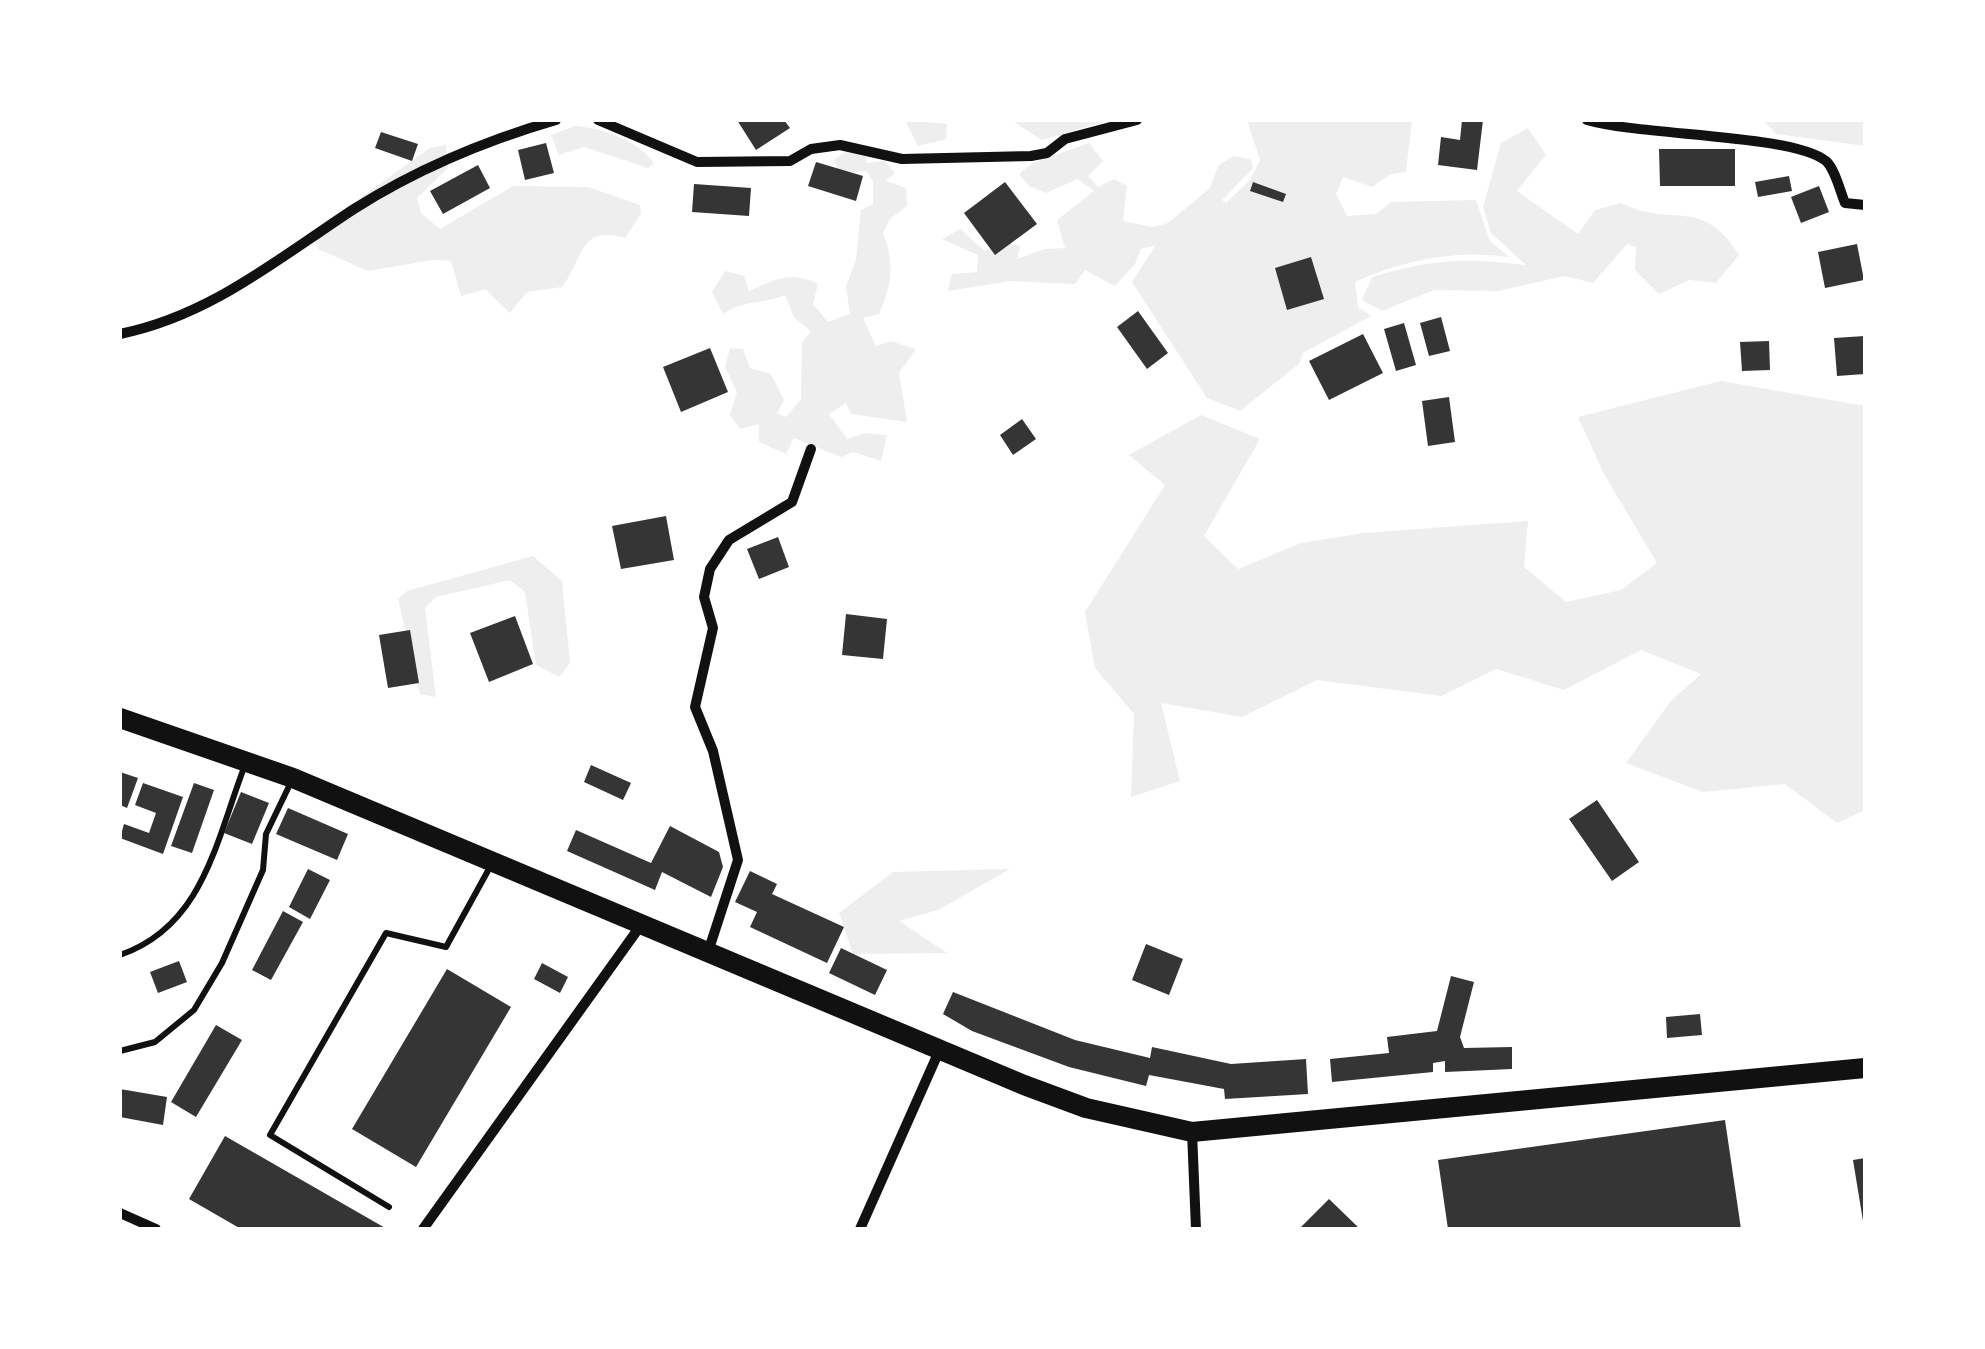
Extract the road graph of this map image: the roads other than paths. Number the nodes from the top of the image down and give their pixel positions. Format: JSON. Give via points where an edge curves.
{"nodes":[{"id":1,"x":556,"y":120,"type":"edge"},
{"id":2,"x":598,"y":120,"type":"edge"},
{"id":3,"x":1138,"y":120,"type":"edge"},
{"id":4,"x":1587,"y":120,"type":"edge"},
{"id":5,"x":1865,"y":205,"type":"edge"},
{"id":6,"x":120,"y":334,"type":"edge"},
{"id":7,"x":811,"y":449,"type":"dead end"},
{"id":8,"x":120,"y":718,"type":"edge"},
{"id":9,"x":245,"y":764,"type":"junction"},
{"id":10,"x":293,"y":778,"type":"junction"},
{"id":11,"x":494,"y":862,"type":"junction"},
{"id":12,"x":642,"y":924,"type":"junction"},
{"id":13,"x":708,"y":952,"type":"junction"},
{"id":14,"x":120,"y":954,"type":"edge"},
{"id":15,"x":940,"y":1050,"type":"junction"},
{"id":16,"x":120,"y":1051,"type":"edge"},
{"id":17,"x":1865,"y":1068,"type":"edge"},
{"id":18,"x":1192,"y":1132,"type":"junction"},
{"id":19,"x":389,"y":1207,"type":"dead end"},
{"id":20,"x":120,"y":1212,"type":"edge"},
{"id":21,"x":156,"y":1229,"type":"edge"},
{"id":22,"x":422,"y":1229,"type":"edge"},
{"id":23,"x":860,"y":1229,"type":"edge"},
{"id":24,"x":1196,"y":1229,"type":"edge"}],
"edges":[{"from":1,"to":6,"type":"street","via":[[418,171],[194,310]]},
{"from":2,"to":3,"type":"street","via":[[697,162],[790,161],[840,145],[902,159],[1031,156]]},
{"from":4,"to":5,"type":"street","via":[[1617,129],[1800,147],[1828,162],[1845,203]]},
{"from":7,"to":13,"type":"street","via":[[792,502],[729,540],[710,569],[704,598],[712,628],[695,707],[713,751],[738,860]]},
{"from":8,"to":9,"type":"highway"},
{"from":9,"to":10,"type":"highway"},
{"from":9,"to":14,"type":"lane","via":[[195,896],[149,945]]},
{"from":10,"to":11,"type":"highway"},
{"from":10,"to":16,"type":"lane","via":[[266,834],[263,870],[194,1010],[155,1042]]},
{"from":11,"to":12,"type":"highway"},
{"from":11,"to":19,"type":"lane","via":[[446,947],[386,933],[270,1135]]},
{"from":12,"to":13,"type":"highway"},
{"from":12,"to":22,"type":"street"},
{"from":13,"to":15,"type":"highway"},
{"from":15,"to":18,"type":"highway","via":[[1086,1108]]},
{"from":15,"to":23,"type":"street"},
{"from":17,"to":18,"type":"highway"},
{"from":18,"to":24,"type":"street"},
{"from":20,"to":21,"type":"street"}]}
